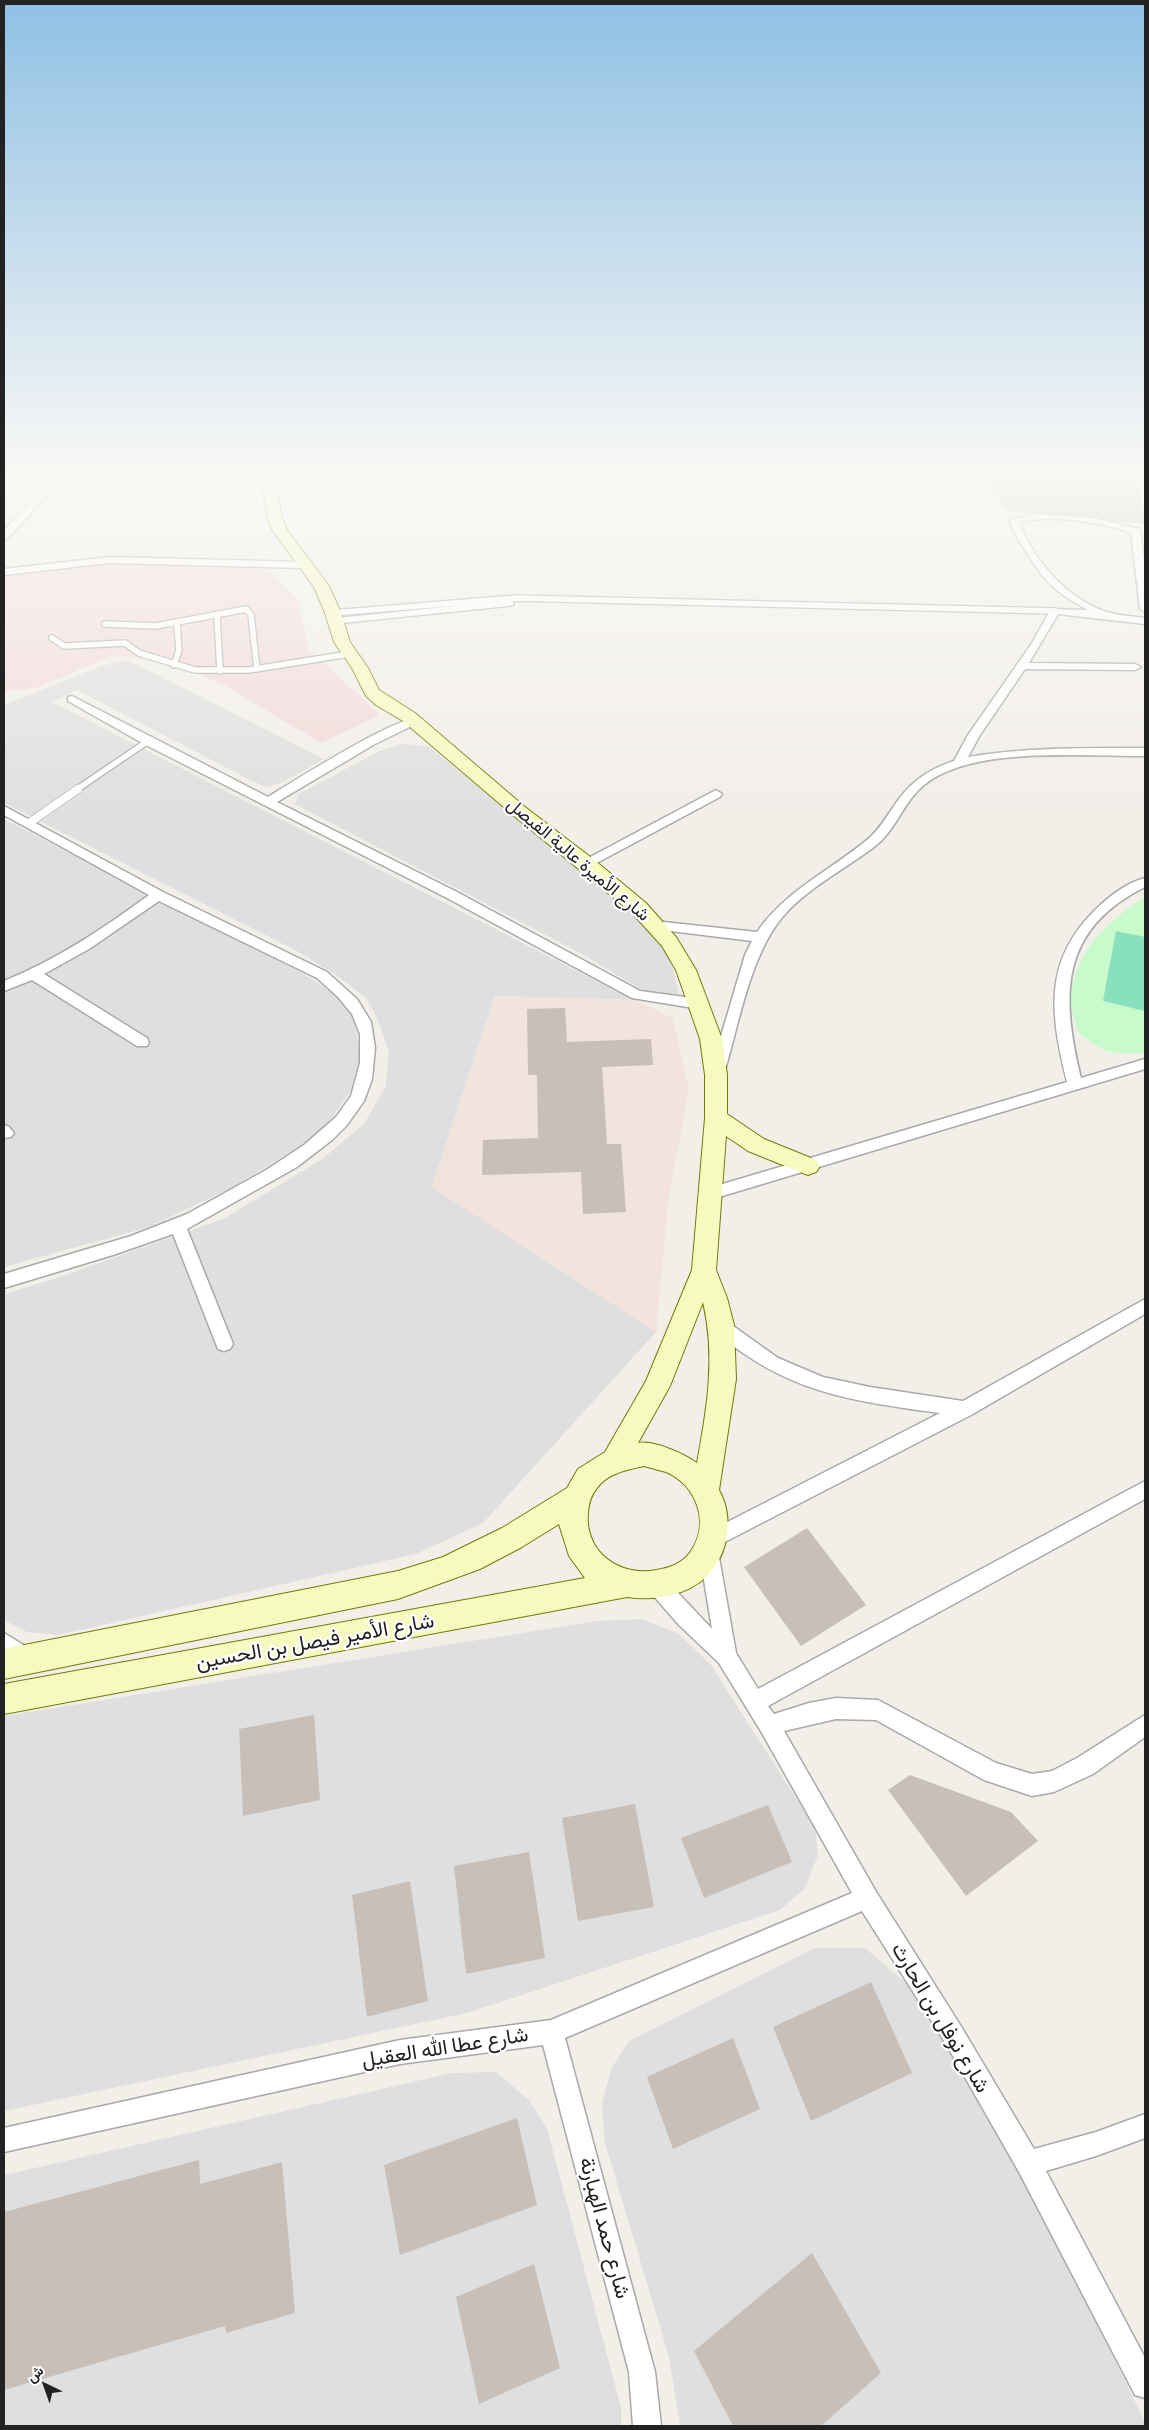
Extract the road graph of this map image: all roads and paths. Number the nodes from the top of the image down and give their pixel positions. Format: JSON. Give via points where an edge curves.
{"nodes":[{"id":1,"x":322,"y":589,"type":"edge"},
{"id":2,"x":1061,"y":589,"type":"edge"},
{"id":3,"x":1143,"y":589,"type":"edge"},
{"id":4,"x":1145,"y":609,"type":"edge"},
{"id":5,"x":1055,"y":611,"type":"junction"},
{"id":6,"x":217,"y":615,"type":"junction"},
{"id":7,"x":1104,"y":615,"type":"junction"},
{"id":8,"x":334,"y":617,"type":"junction"},
{"id":9,"x":1145,"y":621,"type":"edge"},
{"id":10,"x":105,"y":624,"type":"dead end"},
{"id":11,"x":177,"y":625,"type":"junction"},
{"id":12,"x":133,"y":629,"type":"junction"},
{"id":13,"x":52,"y":638,"type":"dead end"},
{"id":14,"x":125,"y":644,"type":"junction"},
{"id":15,"x":349,"y":654,"type":"junction"},
{"id":16,"x":174,"y":665,"type":"junction"},
{"id":17,"x":1021,"y":666,"type":"junction"},
{"id":18,"x":1135,"y":668,"type":"dead end"},
{"id":19,"x":257,"y":669,"type":"junction"},
{"id":20,"x":220,"y":672,"type":"junction"},
{"id":21,"x":72,"y":699,"type":"dead end"},
{"id":22,"x":411,"y":719,"type":"junction"},
{"id":23,"x":148,"y":741,"type":"junction"},
{"id":24,"x":1145,"y":752,"type":"edge"},
{"id":25,"x":960,"y":761,"type":"junction"},
{"id":26,"x":716,"y":794,"type":"dead end"},
{"id":27,"x":268,"y":802,"type":"junction"},
{"id":28,"x":4,"y":810,"type":"edge"},
{"id":29,"x":23,"y":820,"type":"junction"},
{"id":30,"x":4,"y":825,"type":"edge"},
{"id":31,"x":586,"y":863,"type":"junction"},
{"id":32,"x":1145,"y":882,"type":"edge"},
{"id":33,"x":158,"y":895,"type":"junction"},
{"id":34,"x":654,"y":925,"type":"junction"},
{"id":35,"x":760,"y":937,"type":"junction"},
{"id":36,"x":35,"y":975,"type":"junction"},
{"id":37,"x":4,"y":986,"type":"edge"},
{"id":38,"x":700,"y":1004,"type":"junction"},
{"id":39,"x":142,"y":1042,"type":"dead end"},
{"id":40,"x":1145,"y":1064,"type":"edge"},
{"id":41,"x":716,"y":1075,"type":"junction"},
{"id":42,"x":1075,"y":1086,"type":"junction"},
{"id":43,"x":716,"y":1118,"type":"junction"},
{"id":44,"x":808,"y":1166,"type":"junction"},
{"id":45,"x":709,"y":1194,"type":"junction"},
{"id":46,"x":178,"y":1226,"type":"junction"},
{"id":47,"x":704,"y":1270,"type":"junction"},
{"id":48,"x":4,"y":1281,"type":"edge"},
{"id":49,"x":1145,"y":1306,"type":"edge"},
{"id":50,"x":723,"y":1328,"type":"junction"},
{"id":51,"x":224,"y":1344,"type":"dead end"},
{"id":52,"x":965,"y":1409,"type":"junction"},
{"id":53,"x":615,"y":1459,"type":"junction"},
{"id":54,"x":706,"y":1489,"type":"junction"},
{"id":55,"x":1145,"y":1490,"type":"edge"},
{"id":56,"x":576,"y":1497,"type":"junction"},
{"id":57,"x":711,"y":1545,"type":"junction"},
{"id":58,"x":625,"y":1584,"type":"junction"},
{"id":59,"x":658,"y":1586,"type":"junction"},
{"id":60,"x":4,"y":1644,"type":"edge"},
{"id":61,"x":726,"y":1656,"type":"junction"},
{"id":62,"x":16,"y":1662,"type":"edge"},
{"id":63,"x":4,"y":1699,"type":"edge"},
{"id":64,"x":753,"y":1703,"type":"junction"},
{"id":65,"x":1145,"y":1725,"type":"edge"},
{"id":66,"x":769,"y":1726,"type":"junction"},
{"id":67,"x":867,"y":1898,"type":"junction"},
{"id":68,"x":551,"y":2032,"type":"junction"},
{"id":69,"x":1145,"y":2126,"type":"edge"},
{"id":70,"x":4,"y":2140,"type":"edge"},
{"id":71,"x":1028,"y":2163,"type":"junction"},
{"id":72,"x":1145,"y":2385,"type":"edge"},
{"id":73,"x":647,"y":2426,"type":"edge"}],
"edges":[{"from":1,"to":8,"type":"street","name":"شارع الأميرة عالية الفيصل"},
{"from":2,"to":7,"type":"street"},
{"from":3,"to":4,"type":"street"},
{"from":5,"to":7,"type":"street"},
{"from":5,"to":8,"type":"lane","via":[[545,598],[490,606]]},
{"from":5,"to":17,"type":"street"},
{"from":6,"to":11,"type":"lane"},
{"from":6,"to":19,"type":"lane","via":[[238,609],[249,611]]},
{"from":6,"to":20,"type":"lane"},
{"from":7,"to":9,"type":"street"},
{"from":8,"to":15,"type":"street","name":"شارع الأميرة عالية الفيصل"},
{"from":10,"to":12,"type":"lane"},
{"from":11,"to":12,"type":"lane"},
{"from":11,"to":16,"type":"lane","via":[[178,650]]},
{"from":12,"to":14,"type":"lane"},
{"from":13,"to":14,"type":"lane","via":[[64,646]]},
{"from":14,"to":16,"type":"lane","via":[[139,653]]},
{"from":15,"to":19,"type":"lane"},
{"from":15,"to":22,"type":"street","name":"شارع الأميرة عالية الفيصل","via":[[377,696]]},
{"from":16,"to":20,"type":"lane"},
{"from":17,"to":18,"type":"street"},
{"from":17,"to":25,"type":"street"},
{"from":19,"to":20,"type":"lane"},
{"from":21,"to":23,"type":"street"},
{"from":22,"to":27,"type":"street"},
{"from":22,"to":31,"type":"street","name":"شارع الأميرة عالية الفيصل"},
{"from":23,"to":27,"type":"street"},
{"from":23,"to":29,"type":"lane"},
{"from":24,"to":25,"type":"street","via":[[1015,754]]},
{"from":25,"to":35,"type":"street","via":[[919,783],[879,837],[786,904]]},
{"from":26,"to":31,"type":"street"},
{"from":27,"to":38,"type":"street","via":[[452,895],[637,995]]},
{"from":28,"to":29,"type":"street"},
{"from":29,"to":30,"type":"street"},
{"from":29,"to":33,"type":"street"},
{"from":31,"to":34,"type":"street","name":"شارع الأميرة عالية الفيصل"},
{"from":32,"to":42,"type":"street","via":[[1094,917],[1067,957],[1060,984],[1060,1006],[1062,1034]]},
{"from":33,"to":36,"type":"street","via":[[111,930]]},
{"from":33,"to":46,"type":"street","via":[[322,975],[344,992],[355,1006],[369,1036],[364,1081],[354,1105],[335,1127],[300,1156]]},
{"from":34,"to":35,"type":"street"},
{"from":34,"to":38,"type":"street","name":"شارع الأميرة عالية الفيصل","via":[[686,970]]},
{"from":35,"to":41,"type":"street"},
{"from":36,"to":37,"type":"street"},
{"from":36,"to":39,"type":"street"},
{"from":38,"to":41,"type":"street","name":"شارع الأميرة عالية الفيصل","via":[[711,1040]]},
{"from":40,"to":42,"type":"street"},
{"from":41,"to":43,"type":"street","name":"شارع الأميرة عالية الفيصل"},
{"from":42,"to":44,"type":"street"},
{"from":43,"to":44,"type":"street","via":[[756,1145]]},
{"from":43,"to":45,"type":"street","name":"شارع الأميرة عالية الفيصل"},
{"from":44,"to":45,"type":"street"},
{"from":45,"to":47,"type":"street","name":"شارع الأميرة عالية الفيصل"},
{"from":46,"to":48,"type":"street"},
{"from":46,"to":51,"type":"street"},
{"from":47,"to":50,"type":"street","name":"شارع الأميرة عالية الفيصل","via":[[716,1298]]},
{"from":47,"to":53,"type":"street","name":"شارع الأميرة عالية الفيصل","via":[[657,1386]]},
{"from":49,"to":52,"type":"street"},
{"from":50,"to":52,"type":"street","via":[[749,1350],[813,1382],[848,1391]]},
{"from":50,"to":54,"type":"street","name":"شارع الأميرة عالية الفيصل","via":[[724,1380]]},
{"from":52,"to":57,"type":"street"},
{"from":53,"to":54,"type":"street","via":[[644,1454],[673,1460],[686,1468]]},
{"from":53,"to":56,"type":"street","via":[[598,1468]]},
{"from":54,"to":57,"type":"street","via":[[715,1513]]},
{"from":55,"to":64,"type":"street"},
{"from":56,"to":58,"type":"street","via":[[572,1514],[573,1532],[580,1550],[591,1564]]},
{"from":56,"to":62,"type":"street","name":"شارع الأمير فيصل بن الحسين","via":[[482,1555],[440,1573],[398,1585]]},
{"from":57,"to":59,"type":"street","via":[[700,1563],[688,1573]]},
{"from":57,"to":61,"type":"street","name":"شارع نوفل بن الحارث"},
{"from":58,"to":59,"type":"street"},
{"from":58,"to":63,"type":"street","name":"شارع الأمير فيصل بن الحسين"},
{"from":59,"to":61,"type":"street","name":"شارع نوفل بن الحارث"},
{"from":60,"to":62,"type":"street"},
{"from":61,"to":64,"type":"street","name":"شارع نوفل بن الحارث"},
{"from":64,"to":66,"type":"street","name":"شارع نوفل بن الحارث"},
{"from":65,"to":66,"type":"street","via":[[1085,1766],[1054,1782],[1032,1785],[992,1772],[878,1710],[858,1706],[833,1707]]},
{"from":66,"to":67,"type":"street","name":"شارع نوفل بن الحارث"},
{"from":67,"to":68,"type":"street","name":"شارع عطا الله العقيل"},
{"from":67,"to":71,"type":"street","name":"شارع نوفل بن الحارث","via":[[954,2036]]},
{"from":68,"to":70,"type":"street","name":"شارع عطا الله العقيل","via":[[400,2052]]},
{"from":68,"to":73,"type":"street","name":"شارع حمد الهبارنة","via":[[642,2372]]},
{"from":69,"to":71,"type":"street"},
{"from":71,"to":72,"type":"street","name":"شارع نوفل بن الحارث"}]}
